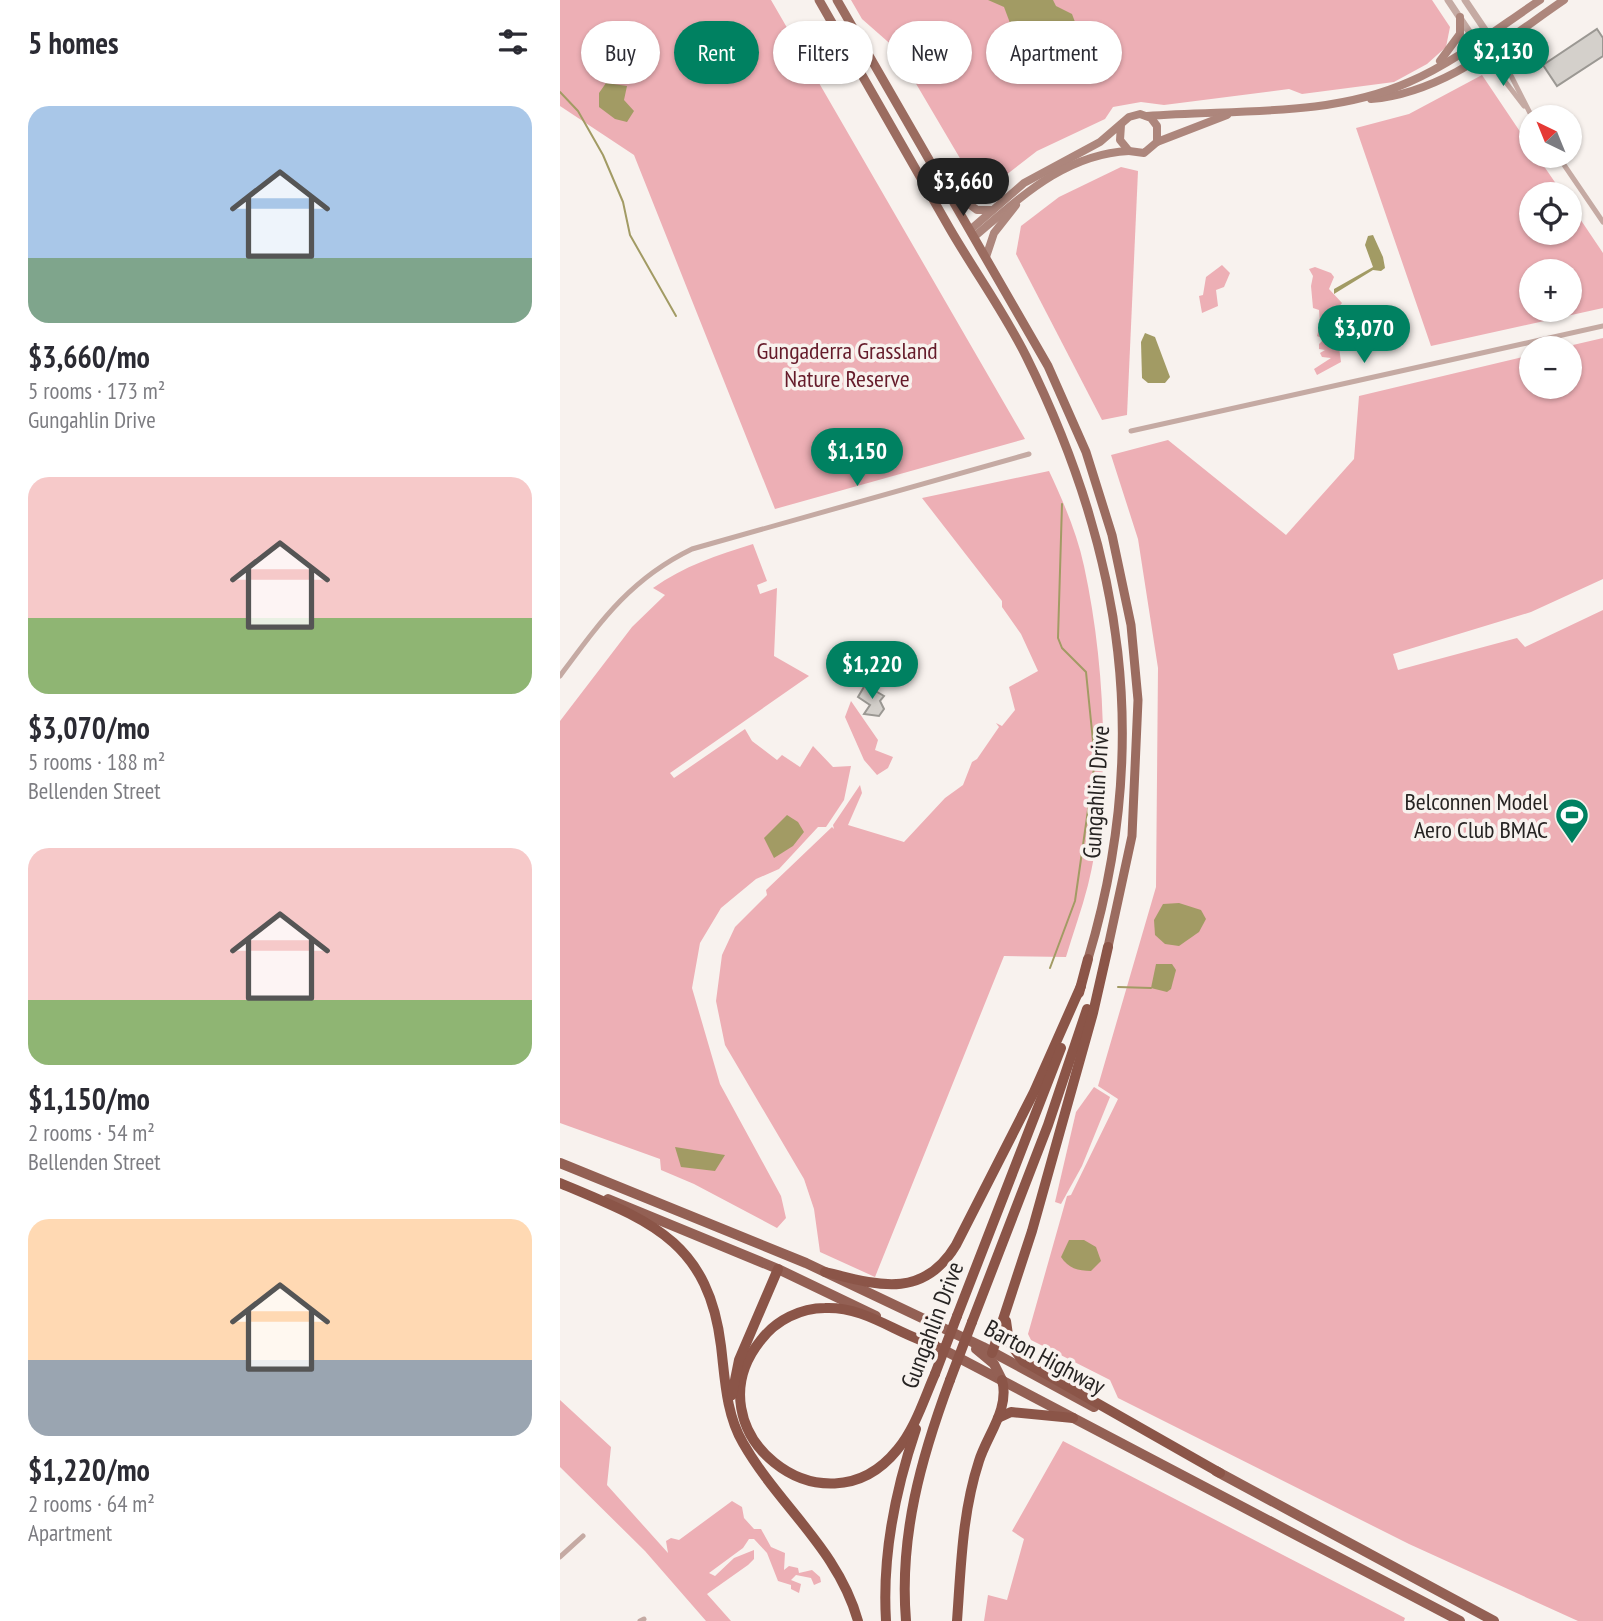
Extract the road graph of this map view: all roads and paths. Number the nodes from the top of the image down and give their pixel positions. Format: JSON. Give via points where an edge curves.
{"nodes":[{"id":1,"x":819,"y":0,"type":"edge"},
{"id":2,"x":837,"y":0,"type":"edge"},
{"id":3,"x":1448,"y":0,"type":"edge"},
{"id":4,"x":1465,"y":0,"type":"edge"},
{"id":5,"x":1540,"y":0,"type":"edge"},
{"id":6,"x":1564,"y":0,"type":"edge"},
{"id":7,"x":1460,"y":17,"type":"junction"},
{"id":8,"x":1488,"y":35,"type":"junction"},
{"id":9,"x":1476,"y":42,"type":"junction"},
{"id":10,"x":1496,"y":46,"type":"junction"},
{"id":11,"x":1484,"y":54,"type":"junction"},
{"id":12,"x":1431,"y":71,"type":"junction"},
{"id":13,"x":1361,"y":98,"type":"junction"},
{"id":14,"x":1523,"y":105,"type":"edge"},
{"id":15,"x":1526,"y":105,"type":"edge"},
{"id":16,"x":1237,"y":112,"type":"junction"},
{"id":17,"x":1147,"y":116,"type":"junction"},
{"id":18,"x":1121,"y":125,"type":"junction"},
{"id":19,"x":1157,"y":142,"type":"junction"},
{"id":20,"x":1129,"y":151,"type":"junction"},
{"id":21,"x":1566,"y":168,"type":"edge"},
{"id":22,"x":941,"y":183,"type":"junction"},
{"id":23,"x":1036,"y":186,"type":"junction"},
{"id":24,"x":992,"y":209,"type":"junction"},
{"id":25,"x":1603,"y":222,"type":"edge"},
{"id":26,"x":972,"y":233,"type":"junction"},
{"id":27,"x":959,"y":243,"type":"junction"},
{"id":28,"x":986,"y":257,"type":"junction"},
{"id":29,"x":1603,"y":326,"type":"edge"},
{"id":30,"x":1131,"y":431,"type":"dead end"},
{"id":31,"x":1029,"y":454,"type":"dead end"},
{"id":32,"x":560,"y":676,"type":"edge"},
{"id":33,"x":1108,"y":947,"type":"junction"},
{"id":34,"x":1088,"y":959,"type":"joint"},
{"id":35,"x":1081,"y":986,"type":"junction"},
{"id":36,"x":560,"y":1163,"type":"edge"},
{"id":37,"x":560,"y":1182,"type":"edge"},
{"id":38,"x":801,"y":1261,"type":"junction"},
{"id":39,"x":778,"y":1269,"type":"junction"},
{"id":40,"x":825,"y":1272,"type":"junction"},
{"id":41,"x":1008,"y":1308,"type":"junction"},
{"id":42,"x":935,"y":1345,"type":"junction"},
{"id":43,"x":990,"y":1356,"type":"junction"},
{"id":44,"x":969,"y":1363,"type":"junction"},
{"id":45,"x":935,"y":1374,"type":"junction"},
{"id":46,"x":1002,"y":1380,"type":"junction"},
{"id":47,"x":1073,"y":1418,"type":"junction"},
{"id":48,"x":993,"y":1426,"type":"junction"},
{"id":49,"x":739,"y":1435,"type":"junction"},
{"id":50,"x":1220,"y":1473,"type":"junction"},
{"id":51,"x":583,"y":1536,"type":"dead end"},
{"id":52,"x":560,"y":1557,"type":"edge"},
{"id":53,"x":1493,"y":1620,"type":"edge"},
{"id":54,"x":858,"y":1621,"type":"edge"},
{"id":55,"x":886,"y":1621,"type":"edge"},
{"id":56,"x":906,"y":1621,"type":"edge"},
{"id":57,"x":957,"y":1621,"type":"edge"},
{"id":58,"x":1460,"y":1621,"type":"edge"}],
"edges":[{"from":1,"to":27,"type":"main road","name":"Gungahlin Drive"},
{"from":2,"to":22,"type":"main road","name":"Gungahlin Drive"},
{"from":3,"to":7,"type":"street"},
{"from":4,"to":8,"type":"street"},
{"from":5,"to":8,"type":"main road"},
{"from":6,"to":10,"type":"main road"},
{"from":7,"to":9,"type":"street"},
{"from":7,"to":12,"type":"main road","via":[[1460,34]]},
{"from":8,"to":9,"type":"main road"},
{"from":8,"to":10,"type":"street"},
{"from":9,"to":11,"type":"street"},
{"from":9,"to":12,"type":"main road"},
{"from":10,"to":11,"type":"main road"},
{"from":10,"to":15,"type":"street"},
{"from":11,"to":13,"type":"main road","via":[[1430,86]]},
{"from":11,"to":14,"type":"street"},
{"from":12,"to":13,"type":"main road"},
{"from":13,"to":16,"type":"main road"},
{"from":16,"to":17,"type":"main road"},
{"from":16,"to":19,"type":"main road"},
{"from":17,"to":18,"type":"main road","via":[[1133,115]]},
{"from":17,"to":19,"type":"main road","via":[[1157,127]]},
{"from":18,"to":20,"type":"main road","via":[[1120,140]]},
{"from":18,"to":24,"type":"main road","via":[[1030,179]]},
{"from":19,"to":20,"type":"main road","via":[[1144,153]]},
{"from":20,"to":23,"type":"main road","via":[[1091,156]]},
{"from":21,"to":25,"type":"street"},
{"from":22,"to":24,"type":"main road","via":[[974,209]]},
{"from":22,"to":26,"type":"main road","name":"Gungahlin Drive"},
{"from":23,"to":26,"type":"main road"},
{"from":23,"to":28,"type":"main road","via":[[999,226]]},
{"from":24,"to":26,"type":"main road"},
{"from":26,"to":27,"type":"main road"},
{"from":26,"to":28,"type":"main road","name":"Gungahlin Drive"},
{"from":27,"to":34,"type":"main road","name":"Gungahlin Drive","via":[[1021,347],[1063,436],[1106,571],[1118,642],[1123,769],[1114,856]]},
{"from":28,"to":33,"type":"main road","name":"Gungahlin Drive","via":[[1048,366],[1086,452],[1112,535],[1131,625],[1138,700],[1134,810]]},
{"from":29,"to":30,"type":"street"},
{"from":31,"to":32,"type":"street","via":[[692,549],[665,562],[620,597]]},
{"from":33,"to":41,"type":"highway"},
{"from":33,"to":56,"type":"highway","name":"Gungahlin Drive","bridge":true,"via":[[1057,1102],[921,1464],[909,1520]]},
{"from":34,"to":35,"type":"highway","name":"Gungahlin Drive"},
{"from":35,"to":40,"type":"highway","via":[[1034,1092],[946,1261],[922,1278],[894,1286]]},
{"from":35,"to":45,"type":"highway","name":"Gungahlin Drive","bridge":true,"via":[[1055,1066]]},
{"from":36,"to":38,"type":"highway","name":"Barton Highway"},
{"from":37,"to":39,"type":"highway","name":"Barton Highway"},
{"from":37,"to":49,"type":"highway","via":[[653,1225],[696,1269],[713,1306],[729,1408]]},
{"from":38,"to":39,"type":"highway","via":[[791,1260]]},
{"from":38,"to":40,"type":"highway","name":"Barton Highway"},
{"from":39,"to":42,"type":"highway","name":"Barton Highway"},
{"from":39,"to":49,"type":"highway","via":[[734,1373],[732,1397]]},
{"from":40,"to":43,"type":"highway","name":"Barton Highway","via":[[954,1333]]},
{"from":41,"to":43,"type":"highway"},
{"from":41,"to":50,"type":"highway","via":[[1006,1335],[1020,1359]]},
{"from":42,"to":44,"type":"highway","name":"Barton Highway"},
{"from":42,"to":45,"type":"highway","via":[[849,1310],[799,1313],[775,1326],[751,1354],[741,1384],[743,1412],[754,1441],[778,1467],[812,1482],[845,1482],[873,1471],[898,1449]]},
{"from":43,"to":44,"type":"highway","via":[[978,1364]]},
{"from":43,"to":46,"type":"highway"},
{"from":43,"to":50,"type":"highway","name":"Barton Highway"},
{"from":44,"to":46,"type":"highway","name":"Barton Highway"},
{"from":45,"to":55,"type":"highway","name":"Gungahlin Drive","via":[[905,1460],[894,1512],[885,1575]]},
{"from":46,"to":47,"type":"highway","name":"Barton Highway"},
{"from":46,"to":48,"type":"highway","via":[[1004,1401]]},
{"from":47,"to":48,"type":"highway","via":[[1009,1412]]},
{"from":47,"to":58,"type":"highway","name":"Barton Highway"},
{"from":48,"to":57,"type":"highway","via":[[967,1507]]},
{"from":49,"to":54,"type":"highway","via":[[833,1562]]},
{"from":50,"to":53,"type":"highway","name":"Barton Highway"},
{"from":51,"to":52,"type":"street"}]}
